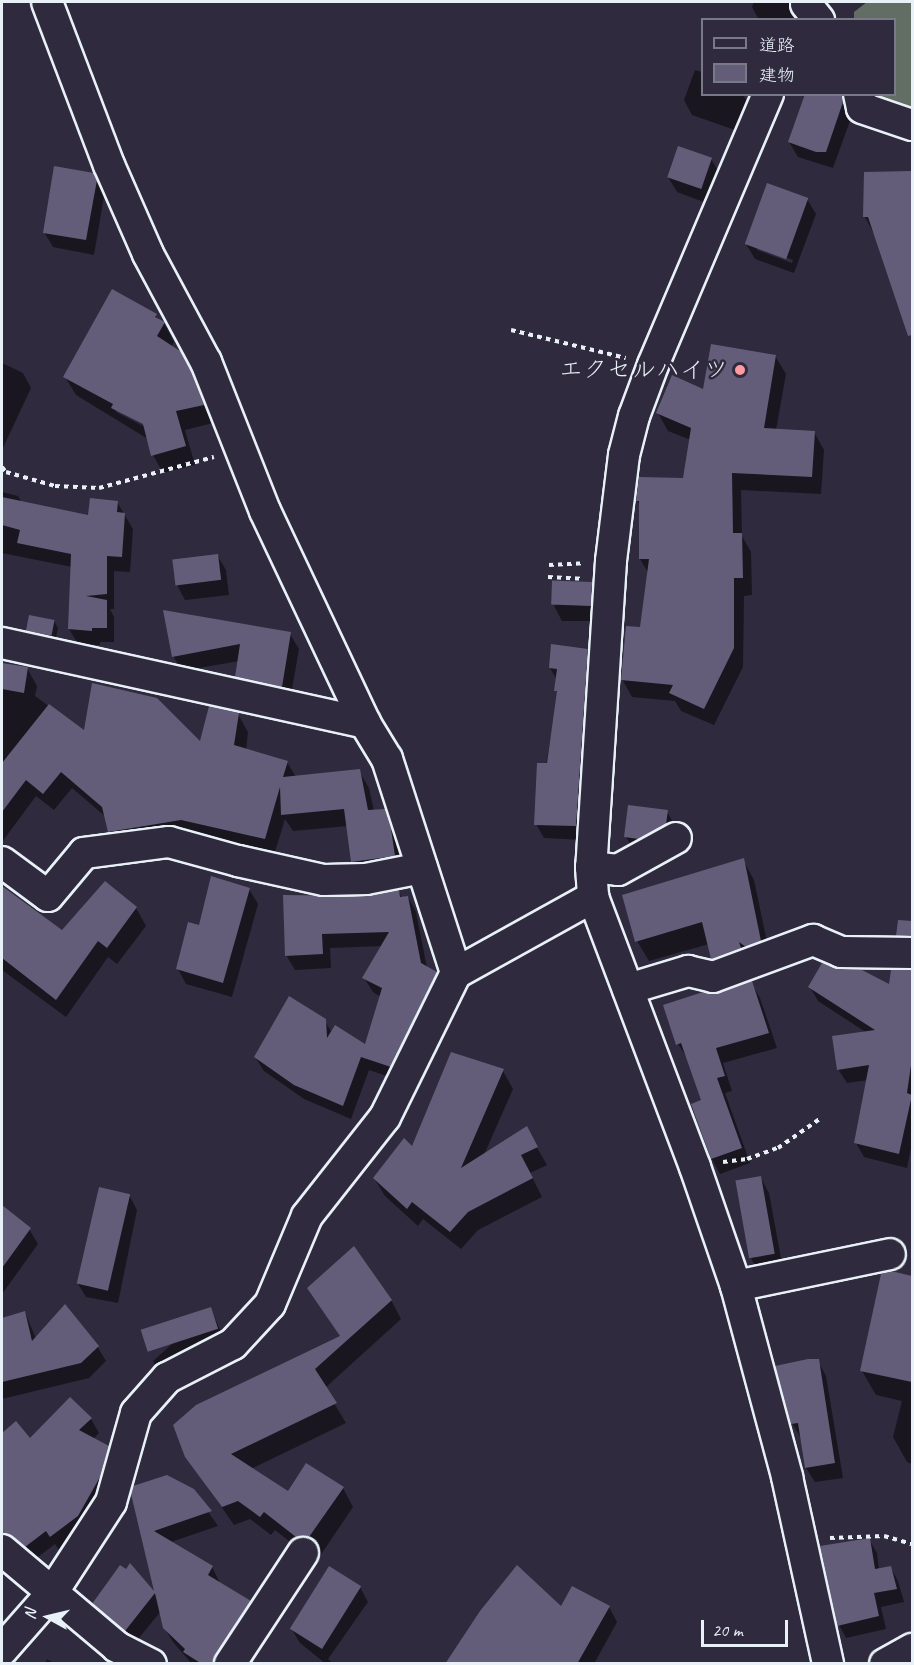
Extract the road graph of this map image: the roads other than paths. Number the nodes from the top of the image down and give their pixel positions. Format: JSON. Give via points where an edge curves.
{"nodes":[{"id":1,"x":47,"y":2,"type":"edge"},
{"id":2,"x":767,"y":96,"type":"edge"},
{"id":3,"x":859,"y":96,"type":"edge"},
{"id":4,"x":912,"y":125,"type":"edge"},
{"id":5,"x":2,"y":643,"type":"edge"},
{"id":6,"x":365,"y":723,"type":"junction"},
{"id":7,"x":676,"y":838,"type":"dead end"},
{"id":8,"x":2,"y":862,"type":"edge"},
{"id":9,"x":591,"y":867,"type":"junction"},
{"id":10,"x":422,"y":868,"type":"junction"},
{"id":11,"x":593,"y":897,"type":"junction"},
{"id":12,"x":912,"y":953,"type":"edge"},
{"id":13,"x":465,"y":967,"type":"junction"},
{"id":14,"x":628,"y":990,"type":"junction"},
{"id":15,"x":890,"y":1254,"type":"dead end"},
{"id":16,"x":736,"y":1286,"type":"junction"},
{"id":17,"x":2,"y":1550,"type":"edge"},
{"id":18,"x":303,"y":1553,"type":"dead end"},
{"id":19,"x":52,"y":1593,"type":"junction"},
{"id":20,"x":912,"y":1649,"type":"edge"},
{"id":21,"x":2,"y":1650,"type":"edge"},
{"id":22,"x":115,"y":1655,"type":"edge"},
{"id":23,"x":151,"y":1664,"type":"edge"},
{"id":24,"x":230,"y":1664,"type":"edge"},
{"id":25,"x":828,"y":1664,"type":"edge"},
{"id":26,"x":885,"y":1664,"type":"edge"}],
"edges":[{"from":1,"to":6,"type":"street","via":[[148,254],[206,362],[265,511]]},
{"from":2,"to":9,"type":"street","via":[[653,365],[624,456],[611,561]]},
{"from":3,"to":4,"type":"street","via":[[862,108]]},
{"from":5,"to":6,"type":"street"},
{"from":6,"to":10,"type":"street","via":[[387,759]]},
{"from":7,"to":9,"type":"street","via":[[618,870]]},
{"from":8,"to":10,"type":"street","via":[[48,897],[84,853],[169,842],[324,880],[366,879]]},
{"from":9,"to":11,"type":"street"},
{"from":10,"to":13,"type":"street"},
{"from":11,"to":13,"type":"street"},
{"from":11,"to":14,"type":"street"},
{"from":12,"to":14,"type":"street","via":[[841,952],[813,940],[713,976],[688,971]]},
{"from":13,"to":19,"type":"street","via":[[385,1117],[307,1216],[270,1304],[233,1344],[167,1378],[136,1413],[111,1502]]},
{"from":14,"to":16,"type":"street"},
{"from":15,"to":16,"type":"street"},
{"from":16,"to":25,"type":"street","via":[[788,1478]]},
{"from":17,"to":19,"type":"street"},
{"from":18,"to":24,"type":"street"},
{"from":19,"to":21,"type":"street"},
{"from":19,"to":22,"type":"street"},
{"from":20,"to":26,"type":"street"},
{"from":22,"to":23,"type":"street"}]}
